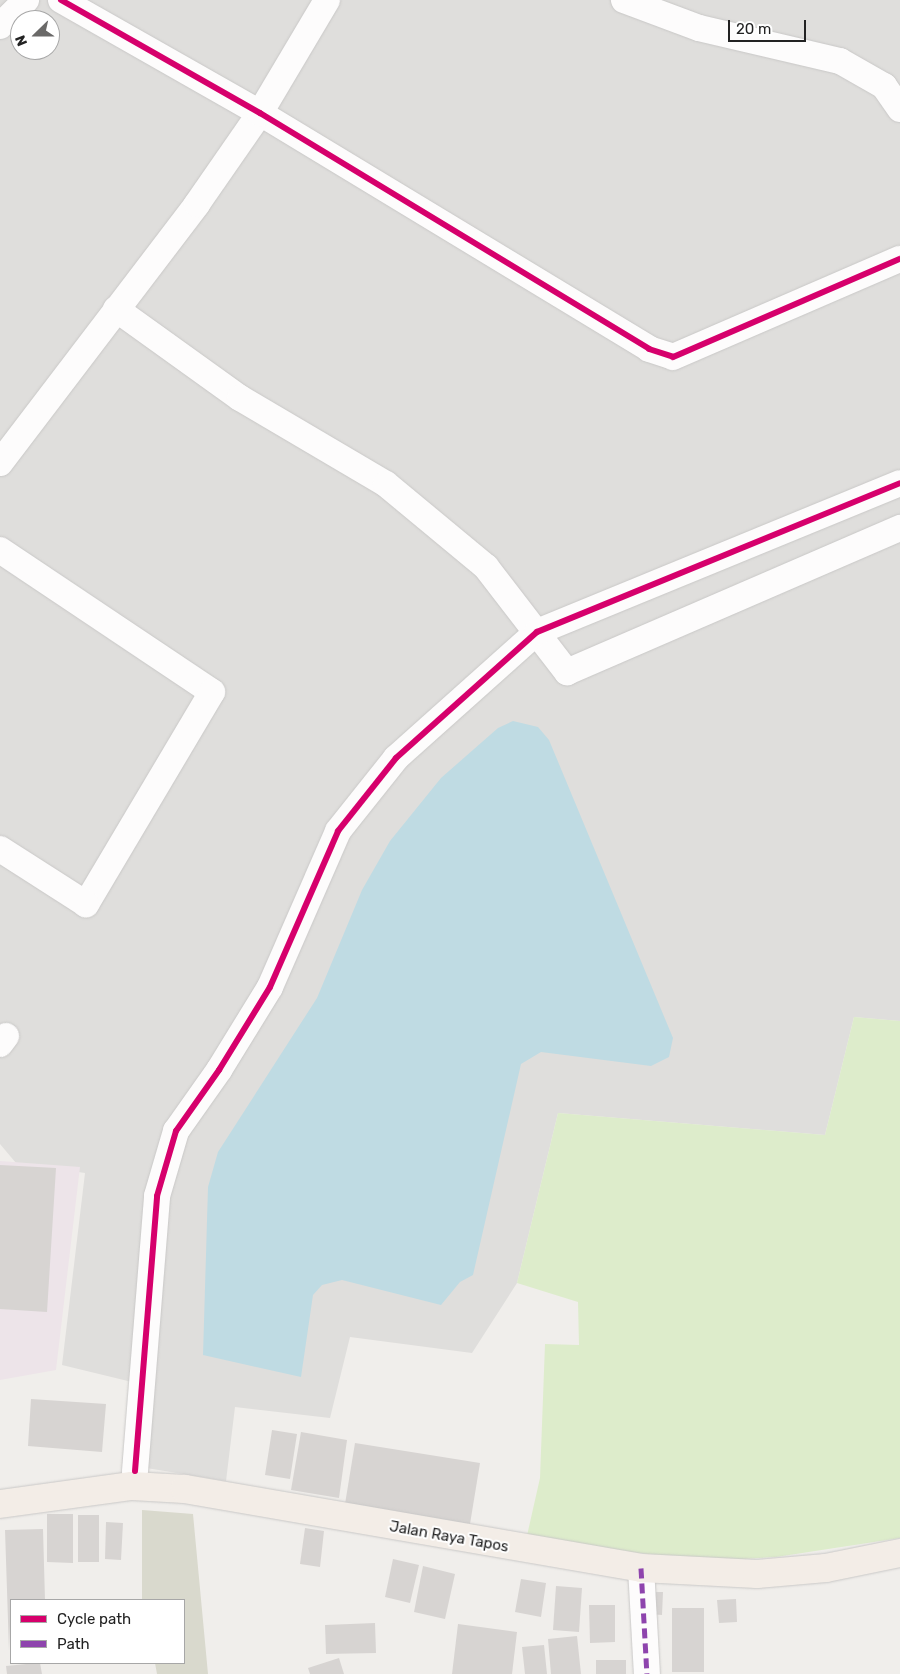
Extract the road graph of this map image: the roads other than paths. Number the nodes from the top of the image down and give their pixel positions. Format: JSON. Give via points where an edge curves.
{"nodes":[{"id":1,"x":26,"y":0,"type":"edge"},
{"id":2,"x":61,"y":0,"type":"edge"},
{"id":3,"x":327,"y":0,"type":"edge"},
{"id":4,"x":624,"y":0,"type":"edge"},
{"id":5,"x":0,"y":26,"type":"edge"},
{"id":6,"x":900,"y":109,"type":"edge"},
{"id":7,"x":260,"y":113,"type":"junction"},
{"id":8,"x":900,"y":259,"type":"edge"},
{"id":9,"x":116,"y":309,"type":"junction"},
{"id":10,"x":0,"y":463,"type":"edge"},
{"id":11,"x":900,"y":484,"type":"edge"},
{"id":12,"x":900,"y":528,"type":"edge"},
{"id":13,"x":0,"y":550,"type":"edge"},
{"id":14,"x":537,"y":632,"type":"junction"},
{"id":15,"x":0,"y":849,"type":"edge"},
{"id":16,"x":135,"y":1471,"type":"dead end"},
{"id":17,"x":0,"y":1504,"type":"edge"},
{"id":18,"x":900,"y":1553,"type":"edge"},
{"id":19,"x":641,"y":1568,"type":"junction"},
{"id":20,"x":647,"y":1674,"type":"edge"}],
"edges":[{"from":1,"to":5,"type":"street"},
{"from":2,"to":7,"type":"street"},
{"from":3,"to":7,"type":"street"},
{"from":4,"to":6,"type":"street","via":[[699,28],[840,61],[884,86]]},
{"from":7,"to":8,"type":"street","via":[[649,349],[673,357]]},
{"from":7,"to":9,"type":"street","via":[[198,204]]},
{"from":9,"to":10,"type":"street"},
{"from":9,"to":14,"type":"street","via":[[240,398],[386,484],[486,567]]},
{"from":11,"to":14,"type":"street"},
{"from":12,"to":14,"type":"street","via":[[567,672]]},
{"from":13,"to":15,"type":"street","via":[[212,692],[86,904]]},
{"from":14,"to":16,"type":"street","via":[[396,758],[338,831],[270,987],[219,1070],[176,1131],[157,1196]]},
{"from":17,"to":19,"type":"main road","name":"Jalan Raya Tapos","via":[[132,1486],[176,1488]]},
{"from":18,"to":19,"type":"main road","name":"Jalan Raya Tapos","via":[[826,1568],[757,1574]]},
{"from":19,"to":20,"type":"street"}]}
